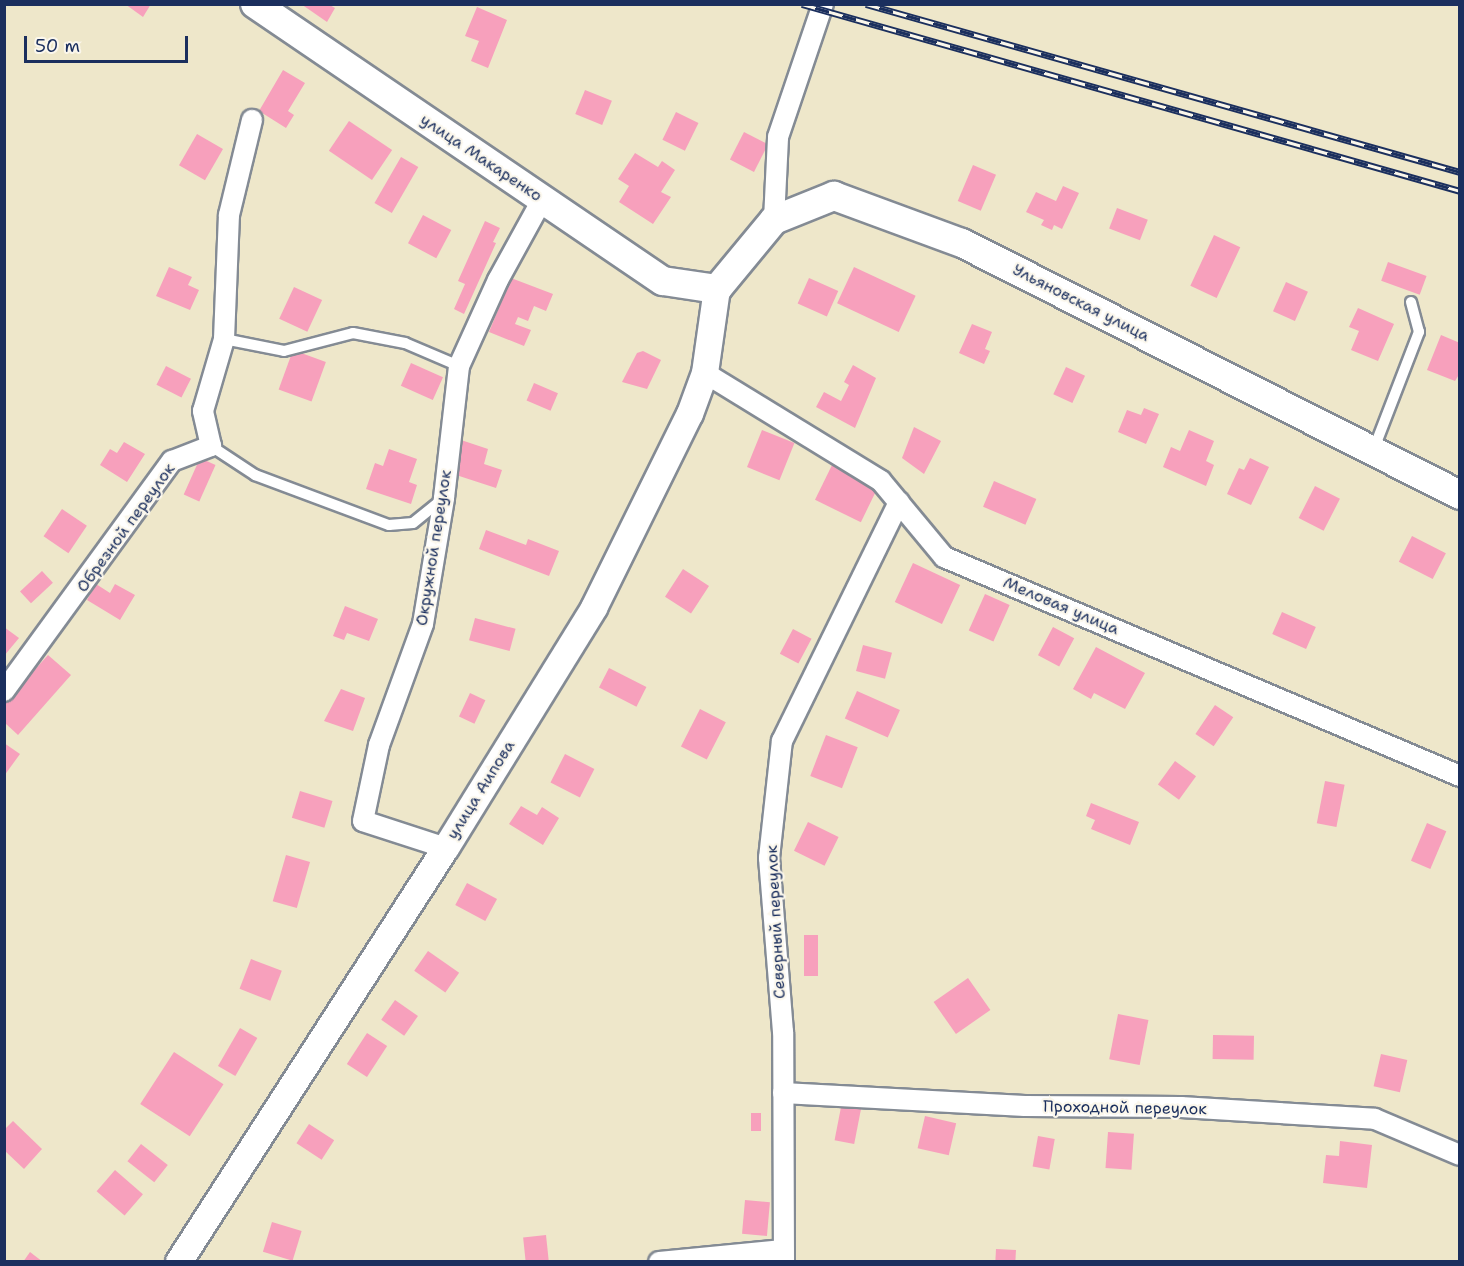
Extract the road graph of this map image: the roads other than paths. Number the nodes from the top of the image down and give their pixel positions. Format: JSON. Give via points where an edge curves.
{"nodes":[{"id":1,"x":255,"y":4,"type":"edge"},
{"id":2,"x":823,"y":4,"type":"edge"},
{"id":3,"x":252,"y":120,"type":"dead end"},
{"id":4,"x":542,"y":200,"type":"junction"},
{"id":5,"x":774,"y":220,"type":"junction"},
{"id":6,"x":717,"y":289,"type":"junction"},
{"id":7,"x":1411,"y":302,"type":"dead end"},
{"id":8,"x":224,"y":339,"type":"junction"},
{"id":9,"x":459,"y":366,"type":"junction"},
{"id":10,"x":705,"y":373,"type":"junction"},
{"id":11,"x":211,"y":446,"type":"junction"},
{"id":12,"x":1373,"y":451,"type":"junction"},
{"id":13,"x":1460,"y":495,"type":"edge"},
{"id":14,"x":444,"y":498,"type":"junction"},
{"id":15,"x":899,"y":502,"type":"junction"},
{"id":16,"x":4,"y":691,"type":"edge"},
{"id":17,"x":1460,"y":776,"type":"edge"},
{"id":18,"x":446,"y":848,"type":"junction"},
{"id":19,"x":783,"y":1092,"type":"junction"},
{"id":20,"x":1460,"y":1155,"type":"edge"},
{"id":21,"x":784,"y":1256,"type":"edge"},
{"id":22,"x":179,"y":1262,"type":"edge"},
{"id":23,"x":659,"y":1262,"type":"edge"}],
"edges":[{"from":1,"to":4,"type":"main road","name":"улица Макаренко"},
{"from":2,"to":5,"type":"street","via":[[778,137]]},
{"from":3,"to":8,"type":"street","via":[[229,215]]},
{"from":4,"to":6,"type":"main road","name":"улица Макаренко","via":[[663,281]]},
{"from":4,"to":9,"type":"street","name":"Окружной переулок","via":[[498,280]]},
{"from":5,"to":6,"type":"main road","name":"Ульяновская улица"},
{"from":5,"to":12,"type":"main road","name":"Ульяновская улица","via":[[834,196],[962,243]]},
{"from":6,"to":10,"type":"street","name":"улица Аипова"},
{"from":7,"to":12,"type":"lane","via":[[1419,332]]},
{"from":8,"to":9,"type":"lane","via":[[284,351],[353,333],[405,344]]},
{"from":8,"to":11,"type":"street","via":[[203,411]]},
{"from":9,"to":14,"type":"street","name":"Окружной переулок"},
{"from":10,"to":15,"type":"street","name":"Меловая улица","via":[[882,481]]},
{"from":10,"to":18,"type":"street","name":"улица Аипова","via":[[654,490],[594,608]]},
{"from":11,"to":14,"type":"lane","via":[[255,475],[389,525],[413,523]]},
{"from":11,"to":16,"type":"street","name":"Обрезной переулок","via":[[172,461]]},
{"from":12,"to":13,"type":"main road","name":"Ульяновская улица"},
{"from":14,"to":18,"type":"street","name":"Окружной переулок","via":[[423,624],[379,745],[363,821]]},
{"from":15,"to":17,"type":"street","name":"Меловая улица","via":[[944,557]]},
{"from":15,"to":19,"type":"street","name":"Северный переулок","via":[[782,741],[769,858],[783,1032]]},
{"from":18,"to":22,"type":"street","name":"улица Аипова"},
{"from":19,"to":20,"type":"street","name":"Проходной переулок","via":[[1025,1106],[1181,1107],[1375,1119]]},
{"from":19,"to":21,"type":"street","name":"Северный переулок"},
{"from":21,"to":23,"type":"street"}]}
